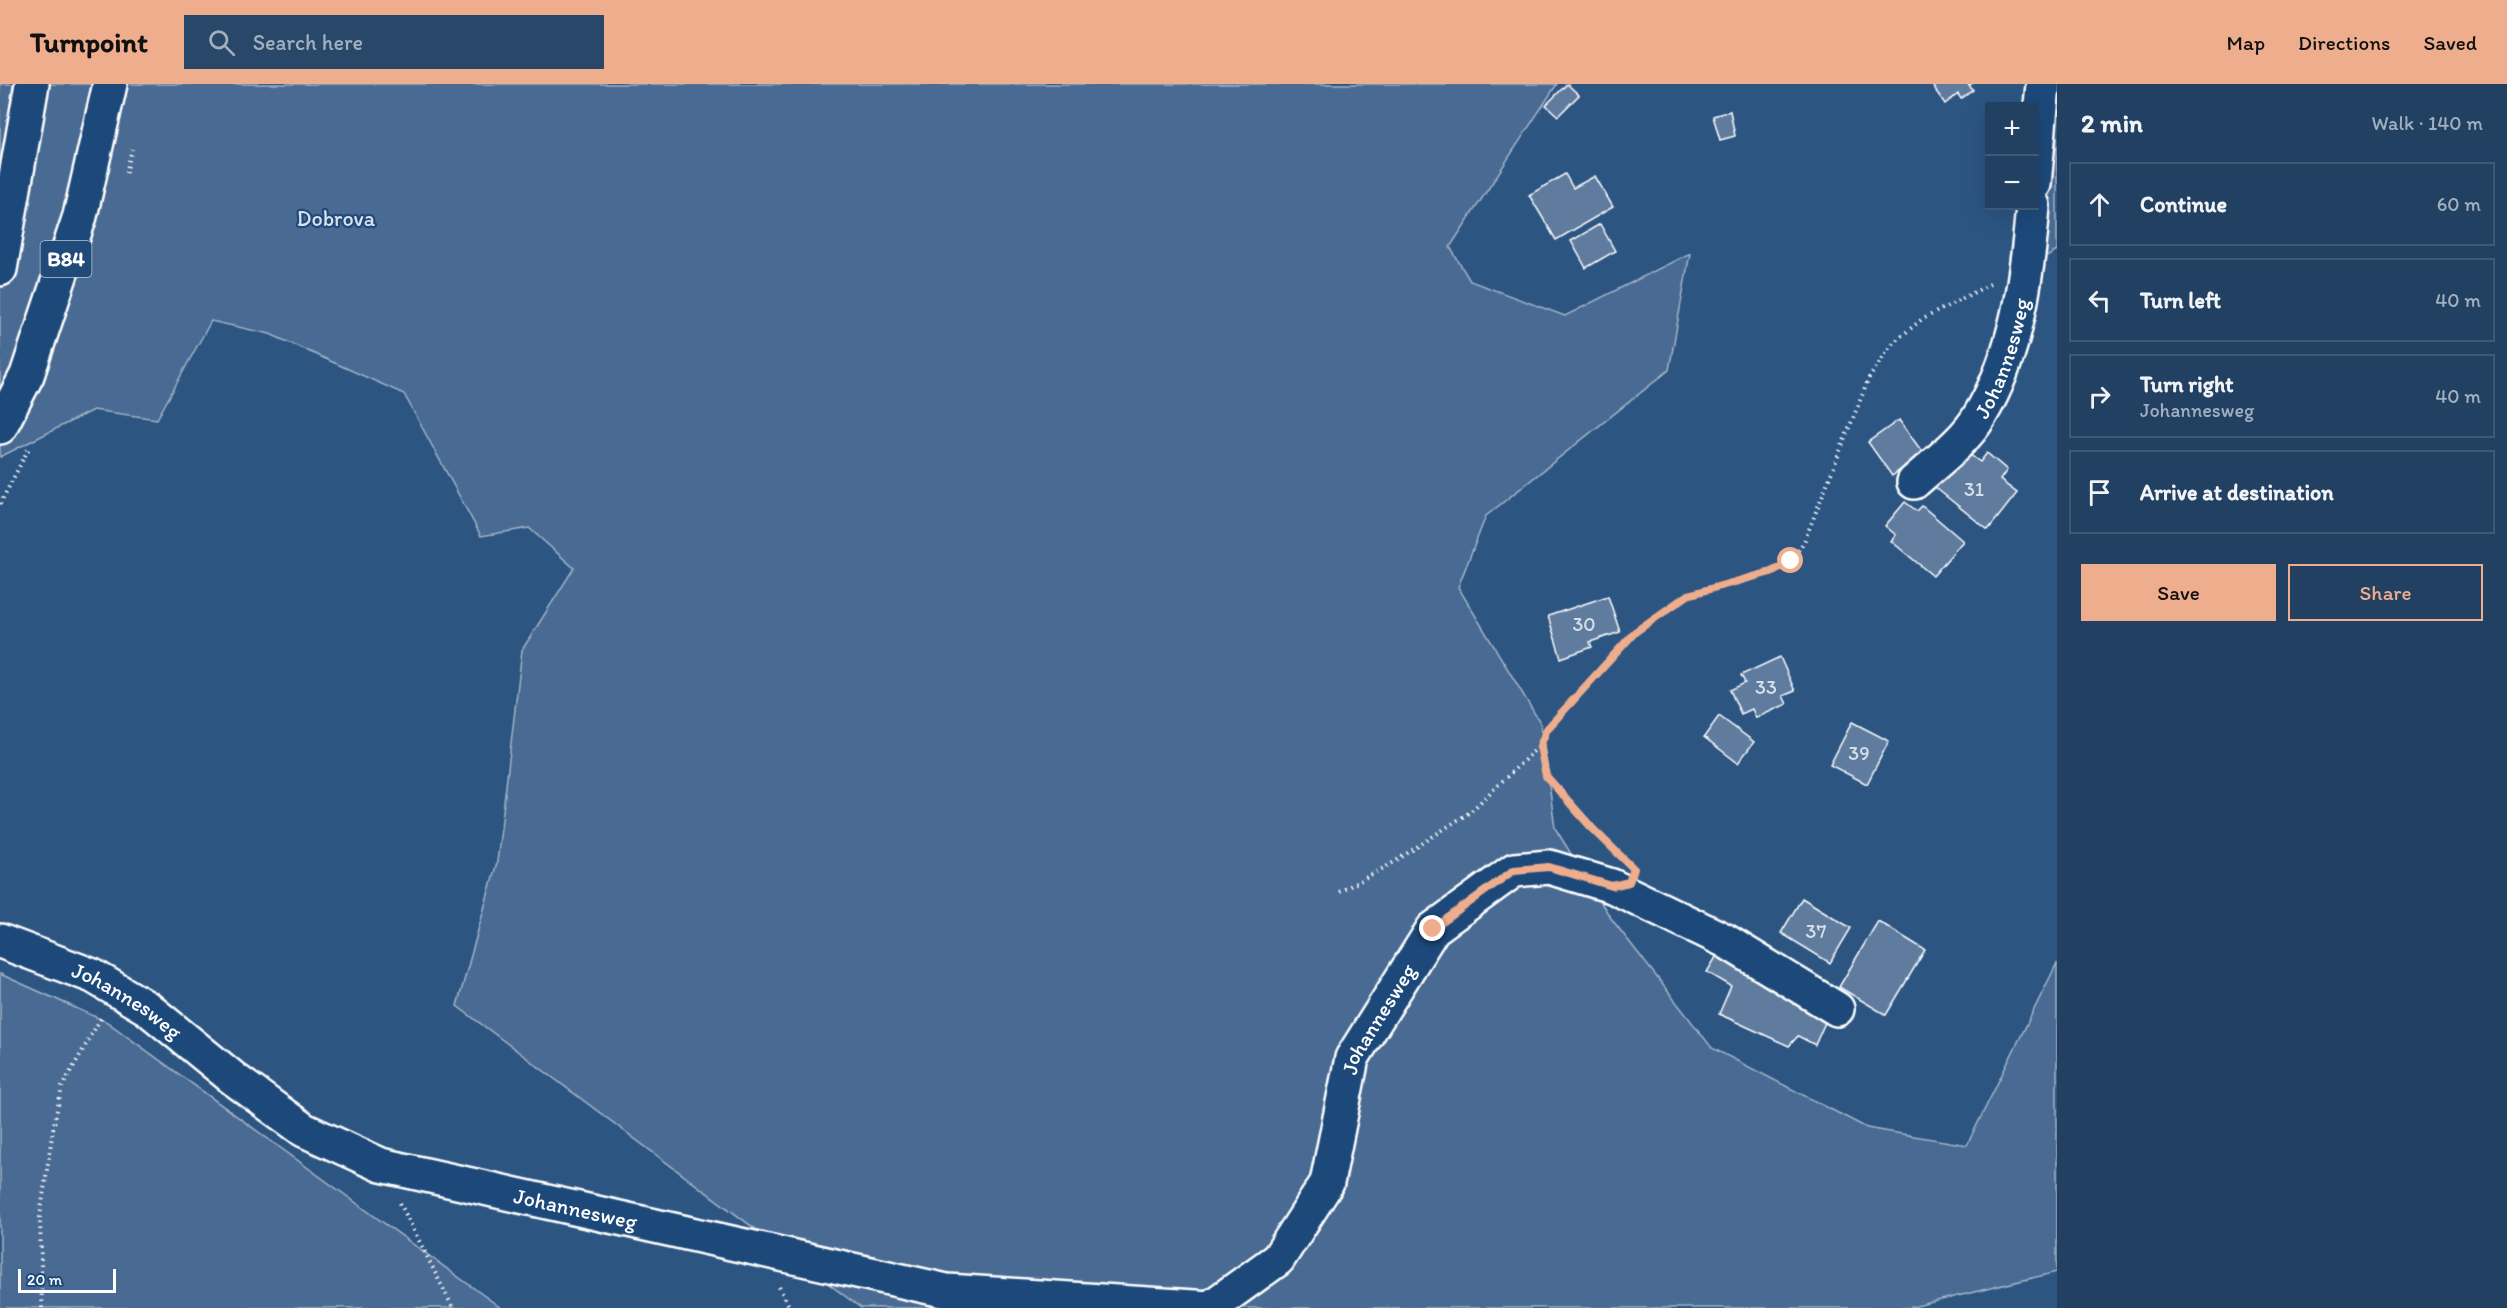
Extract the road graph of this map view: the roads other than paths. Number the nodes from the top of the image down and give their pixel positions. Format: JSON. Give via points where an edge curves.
{"nodes":[{"id":1,"x":32,"y":84,"type":"edge"},
{"id":2,"x":110,"y":84,"type":"edge"},
{"id":3,"x":2043,"y":84,"type":"edge"},
{"id":4,"x":2037,"y":156,"type":"edge"},
{"id":5,"x":2033,"y":210,"type":"edge"},
{"id":6,"x":0,"y":269,"type":"edge"},
{"id":7,"x":0,"y":427,"type":"edge"},
{"id":8,"x":1914,"y":482,"type":"dead end"},
{"id":9,"x":0,"y":940,"type":"edge"},
{"id":10,"x":1837,"y":1009,"type":"dead end"},
{"id":11,"x":1210,"y":1308,"type":"edge"}],
"edges":[{"from":1,"to":6,"type":"street"},
{"from":2,"to":7,"type":"street","number":"B84","via":[[80,216],[27,375]]},
{"from":3,"to":4,"type":"street"},
{"from":5,"to":8,"type":"street","name":"Johannesweg","via":[[2028,265],[2000,376],[1979,418]]},
{"from":9,"to":11,"type":"street","name":"Johannesweg","via":[[93,976],[117,990],[147,1008],[304,1130],[381,1165],[947,1291]]},
{"from":10,"to":11,"type":"street","name":"Johannesweg","via":[[1725,940],[1612,886],[1549,867],[1514,870],[1433,929],[1352,1058],[1327,1183],[1278,1259]]}]}
